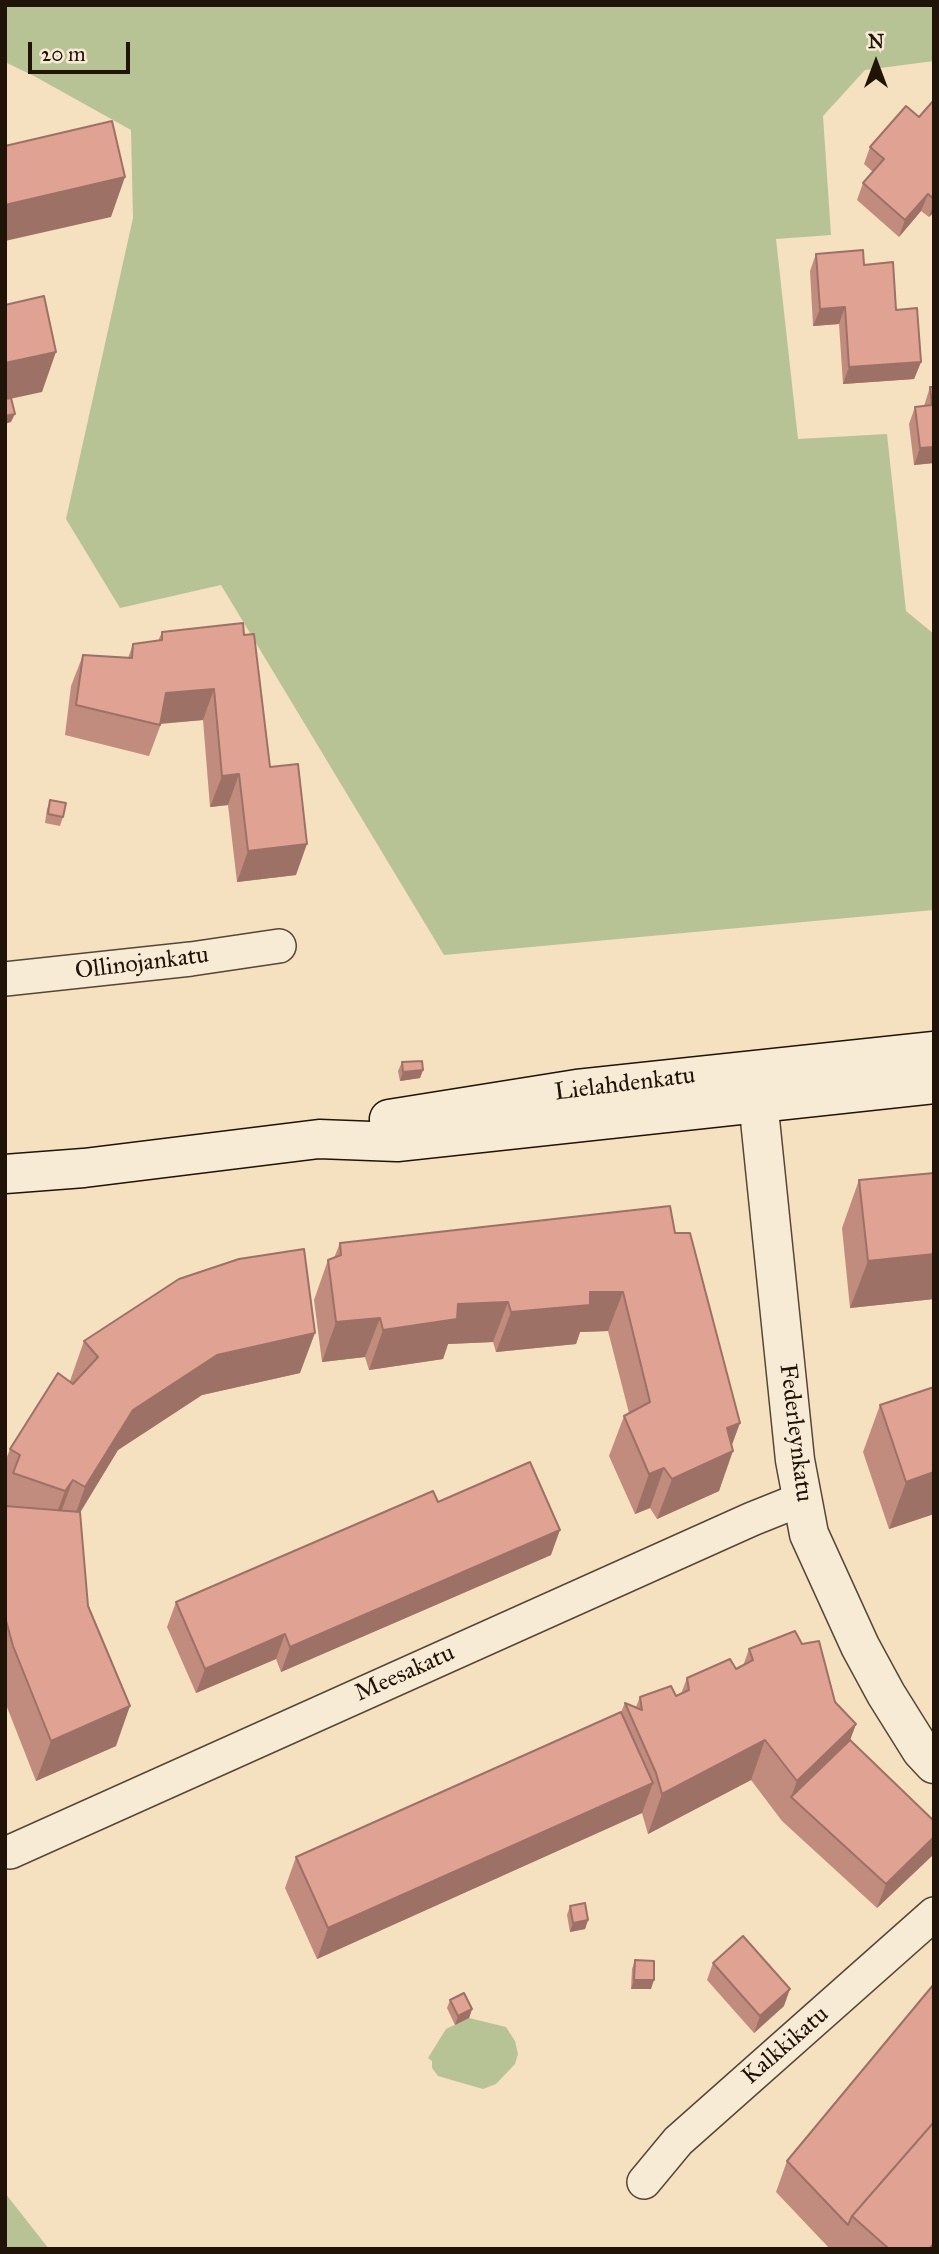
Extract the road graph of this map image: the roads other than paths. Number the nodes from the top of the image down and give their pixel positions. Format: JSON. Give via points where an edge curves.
{"nodes":[{"id":1,"x":279,"y":946,"type":"dead end"},
{"id":2,"x":5,"y":979,"type":"edge"},
{"id":3,"x":934,"y":1051,"type":"edge"},
{"id":4,"x":934,"y":1084,"type":"edge"},
{"id":5,"x":757,"y":1086,"type":"junction"},
{"id":6,"x":84,"y":1168,"type":"junction"},
{"id":7,"x":5,"y":1174,"type":"edge"},
{"id":8,"x":5,"y":1195,"type":"edge"},
{"id":9,"x":802,"y":1499,"type":"junction"},
{"id":10,"x":934,"y":1764,"type":"edge"},
{"id":11,"x":10,"y":1852,"type":"dead end"},
{"id":12,"x":934,"y":1914,"type":"edge"},
{"id":13,"x":644,"y":2182,"type":"dead end"}],
"edges":[{"from":1,"to":2,"type":"street","name":"Ollinojankatu"},
{"from":3,"to":5,"type":"main road","name":"Lielahdenkatu"},
{"from":4,"to":5,"type":"main road","name":"Lielahdenkatu"},
{"from":5,"to":6,"type":"main road","name":"Lielahdenkatu","via":[[577,1089],[410,1115],[319,1139]]},
{"from":5,"to":9,"type":"main road","name":"Federleynkatu"},
{"from":6,"to":7,"type":"main road","name":"Lielahdenkatu"},
{"from":6,"to":8,"type":"main road","name":"Lielahdenkatu"},
{"from":9,"to":10,"type":"main road","name":"Federleynkatu","via":[[809,1534],[860,1646],[921,1750]]},
{"from":9,"to":11,"type":"street","name":"Meesakatu"},
{"from":12,"to":13,"type":"street","name":"Kalkkikatu","via":[[678,2141]]}]}
